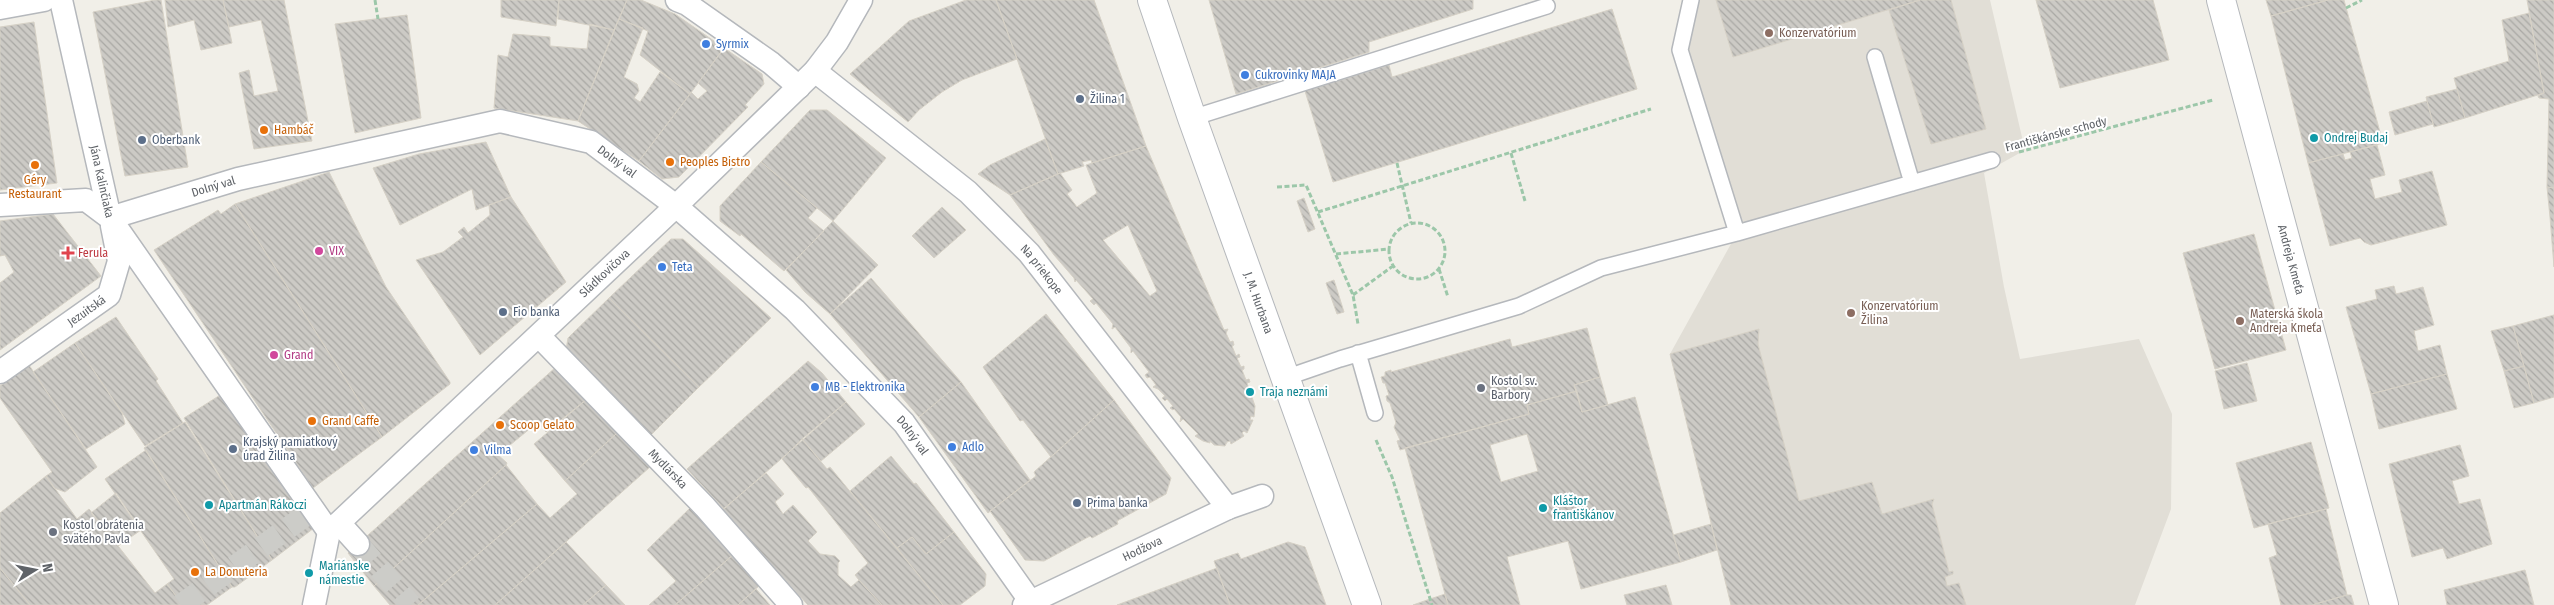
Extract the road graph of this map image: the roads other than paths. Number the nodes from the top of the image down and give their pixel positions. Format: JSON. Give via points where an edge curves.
{"nodes":[{"id":1,"x":44,"y":0,"type":"edge"},
{"id":2,"x":62,"y":0,"type":"edge"},
{"id":3,"x":861,"y":0,"type":"edge"},
{"id":4,"x":1152,"y":0,"type":"edge"},
{"id":5,"x":1691,"y":0,"type":"edge"},
{"id":6,"x":2221,"y":0,"type":"edge"},
{"id":7,"x":1547,"y":6,"type":"dead end"},
{"id":8,"x":680,"y":7,"type":"edge"},
{"id":9,"x":0,"y":8,"type":"edge"},
{"id":10,"x":1875,"y":57,"type":"dead end"},
{"id":11,"x":815,"y":71,"type":"junction"},
{"id":12,"x":799,"y":87,"type":"junction"},
{"id":13,"x":1192,"y":118,"type":"junction"},
{"id":14,"x":1992,"y":160,"type":"road end"},
{"id":15,"x":1912,"y":183,"type":"junction"},
{"id":16,"x":0,"y":204,"type":"edge"},
{"id":17,"x":676,"y":206,"type":"junction"},
{"id":18,"x":110,"y":218,"type":"junction"},
{"id":19,"x":1737,"y":233,"type":"junction"},
{"id":20,"x":538,"y":336,"type":"junction"},
{"id":21,"x":1358,"y":353,"type":"junction"},
{"id":22,"x":0,"y":372,"type":"edge"},
{"id":23,"x":1285,"y":378,"type":"junction"},
{"id":24,"x":1375,"y":413,"type":"dead end"},
{"id":25,"x":1262,"y":496,"type":"dead end"},
{"id":26,"x":1228,"y":508,"type":"junction"},
{"id":27,"x":334,"y":527,"type":"junction"},
{"id":28,"x":358,"y":544,"type":"tunnel mouth"},
{"id":29,"x":1029,"y":603,"type":"edge"},
{"id":30,"x":314,"y":605,"type":"edge"},
{"id":31,"x":791,"y":605,"type":"edge"},
{"id":32,"x":1367,"y":605,"type":"edge"},
{"id":33,"x":2384,"y":605,"type":"edge"}],
"edges":[{"from":1,"to":9,"type":"street"},
{"from":2,"to":18,"type":"street","name":"Jána Kalinčiaka"},
{"from":3,"to":11,"type":"street","name":"Sládkovičova","via":[[837,42]]},
{"from":4,"to":13,"type":"street","name":"J. M. Hurbana"},
{"from":5,"to":19,"type":"lane","via":[[1680,50]]},
{"from":6,"to":33,"type":"street","name":"Andreja Kmeťa"},
{"from":7,"to":13,"type":"lane"},
{"from":8,"to":12,"type":"street","via":[[714,32],[771,63]]},
{"from":10,"to":15,"type":"lane"},
{"from":11,"to":12,"type":"street","name":"Sládkovičova"},
{"from":11,"to":26,"type":"street","name":"Na priekope","via":[[968,192],[1030,253]]},
{"from":12,"to":17,"type":"street","name":"Sládkovičova"},
{"from":13,"to":23,"type":"street","name":"J. M. Hurbana"},
{"from":14,"to":15,"type":"lane"},
{"from":15,"to":19,"type":"lane"},
{"from":16,"to":18,"type":"street","via":[[86,200]]},
{"from":17,"to":18,"type":"street","name":"Dolný val","via":[[591,142],[500,121],[238,179]]},
{"from":17,"to":20,"type":"street","name":"Sládkovičova"},
{"from":17,"to":29,"type":"street","name":"Dolný val","via":[[795,310],[904,423]]},
{"from":18,"to":22,"type":"street","name":"Jezuitská","via":[[119,261],[109,295]]},
{"from":18,"to":27,"type":"street","name":"Jána Kalinčiaka","via":[[236,384],[310,512]]},
{"from":19,"to":21,"type":"lane","via":[[1601,268],[1519,306]]},
{"from":20,"to":27,"type":"street","name":"Sládkovičova"},
{"from":20,"to":31,"type":"street","name":"Mydlárska","via":[[706,507]]},
{"from":21,"to":23,"type":"lane"},
{"from":21,"to":24,"type":"lane"},
{"from":23,"to":32,"type":"street","name":"J. M. Hurbana"},
{"from":25,"to":26,"type":"street","name":"Hodžova"},
{"from":26,"to":29,"type":"street","name":"Hodžova"},
{"from":27,"to":28,"type":"street"},
{"from":27,"to":30,"type":"street"}]}
